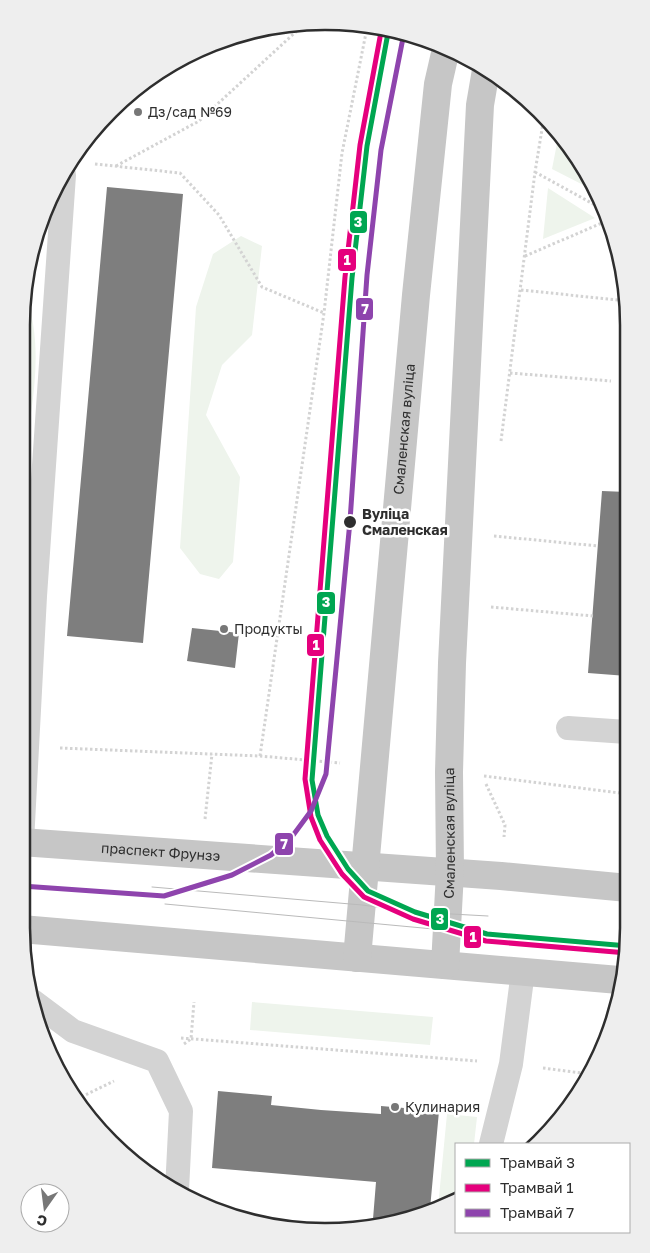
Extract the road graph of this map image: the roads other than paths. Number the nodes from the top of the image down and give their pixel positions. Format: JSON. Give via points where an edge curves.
{"nodes":[{"id":1,"x":445,"y":55,"type":"edge"},
{"id":2,"x":485,"y":78,"type":"edge"},
{"id":3,"x":63,"y":190,"type":"edge"},
{"id":4,"x":30,"y":573,"type":"edge"},
{"id":5,"x":568,"y":728,"type":"dead end"},
{"id":6,"x":620,"y":731,"type":"edge"},
{"id":7,"x":30,"y":843,"type":"edge"},
{"id":8,"x":365,"y":866,"type":"junction"},
{"id":9,"x":450,"y":872,"type":"junction"},
{"id":10,"x":620,"y":887,"type":"edge"},
{"id":11,"x":30,"y":933,"type":"edge"},
{"id":12,"x":357,"y":958,"type":"junction"},
{"id":13,"x":445,"y":965,"type":"junction"},
{"id":14,"x":523,"y":971,"type":"junction"},
{"id":15,"x":615,"y":980,"type":"edge"},
{"id":16,"x":41,"y":1007,"type":"edge"},
{"id":17,"x":491,"y":1143,"type":"edge"},
{"id":18,"x":177,"y":1183,"type":"edge"}],
"edges":[{"from":1,"to":8,"type":"main road","name":"Смаленская вуліца","via":[[438,84],[416,295]]},
{"from":2,"to":9,"type":"main road","name":"Смаленская вуліца","via":[[480,115],[452,663]]},
{"from":3,"to":4,"type":"lane"},
{"from":5,"to":6,"type":"lane"},
{"from":7,"to":8,"type":"main road","name":"праспект Фрунзэ"},
{"from":8,"to":9,"type":"main road","name":"праспект Фрунзэ"},
{"from":8,"to":12,"type":"main road","name":"Смаленская вуліца"},
{"from":9,"to":10,"type":"main road","name":"праспект Фрунзэ"},
{"from":9,"to":13,"type":"main road","name":"Смаленская вуліца"},
{"from":11,"to":12,"type":"main road"},
{"from":12,"to":13,"type":"main road"},
{"from":13,"to":14,"type":"main road"},
{"from":14,"to":15,"type":"main road"},
{"from":14,"to":17,"type":"lane","via":[[511,1064]]},
{"from":16,"to":18,"type":"lane","via":[[73,1031],[157,1061],[181,1111]]}]}
